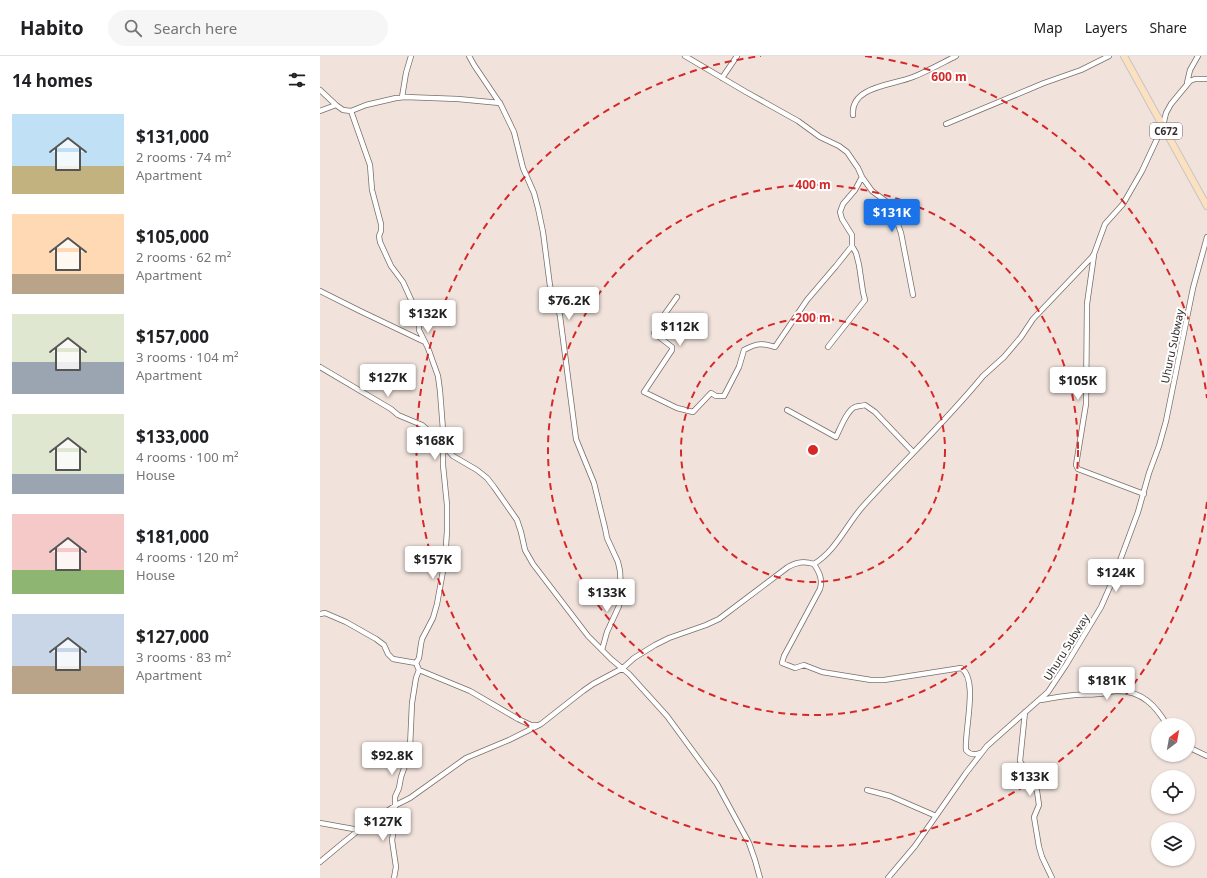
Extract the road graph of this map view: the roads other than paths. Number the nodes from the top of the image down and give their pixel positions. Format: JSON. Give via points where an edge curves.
{"nodes":[{"id":1,"x":411,"y":56,"type":"edge"},
{"id":2,"x":469,"y":56,"type":"edge"},
{"id":3,"x":685,"y":56,"type":"edge"},
{"id":4,"x":737,"y":56,"type":"edge"},
{"id":5,"x":956,"y":56,"type":"edge"},
{"id":6,"x":1109,"y":56,"type":"edge"},
{"id":7,"x":1124,"y":56,"type":"edge"},
{"id":8,"x":1198,"y":56,"type":"edge"},
{"id":9,"x":722,"y":78,"type":"junction"},
{"id":10,"x":1207,"y":80,"type":"edge"},
{"id":11,"x":1187,"y":83,"type":"junction"},
{"id":12,"x":320,"y":90,"type":"edge"},
{"id":13,"x":402,"y":97,"type":"junction"},
{"id":14,"x":500,"y":103,"type":"junction"},
{"id":15,"x":336,"y":106,"type":"junction"},
{"id":16,"x":320,"y":111,"type":"edge"},
{"id":17,"x":351,"y":111,"type":"junction"},
{"id":18,"x":853,"y":115,"type":"dead end"},
{"id":19,"x":946,"y":124,"type":"dead end"},
{"id":20,"x":1163,"y":126,"type":"junction"},
{"id":21,"x":862,"y":177,"type":"junction"},
{"id":22,"x":1207,"y":206,"type":"edge"},
{"id":23,"x":1207,"y":237,"type":"edge"},
{"id":24,"x":852,"y":246,"type":"junction"},
{"id":25,"x":1094,"y":254,"type":"junction"},
{"id":26,"x":320,"y":291,"type":"edge"},
{"id":27,"x":913,"y":295,"type":"dead end"},
{"id":28,"x":677,"y":297,"type":"dead end"},
{"id":29,"x":425,"y":342,"type":"junction"},
{"id":30,"x":828,"y":347,"type":"dead end"},
{"id":31,"x":320,"y":367,"type":"edge"},
{"id":32,"x":787,"y":410,"type":"dead end"},
{"id":33,"x":443,"y":445,"type":"junction"},
{"id":34,"x":913,"y":452,"type":"junction"},
{"id":35,"x":1144,"y":494,"type":"junction"},
{"id":36,"x":814,"y":564,"type":"junction"},
{"id":37,"x":320,"y":614,"type":"edge"},
{"id":38,"x":602,"y":650,"type":"junction"},
{"id":39,"x":416,"y":663,"type":"junction"},
{"id":40,"x":622,"y":668,"type":"junction"},
{"id":41,"x":418,"y":670,"type":"junction"},
{"id":42,"x":1041,"y":700,"type":"junction"},
{"id":43,"x":1025,"y":712,"type":"junction"},
{"id":44,"x":1163,"y":718,"type":"edge"},
{"id":45,"x":541,"y":724,"type":"junction"},
{"id":46,"x":1195,"y":750,"type":"edge"},
{"id":47,"x":982,"y":752,"type":"junction"},
{"id":48,"x":1207,"y":756,"type":"edge"},
{"id":49,"x":867,"y":790,"type":"dead end"},
{"id":50,"x":396,"y":806,"type":"junction"},
{"id":51,"x":936,"y":816,"type":"junction"},
{"id":52,"x":320,"y":823,"type":"edge"},
{"id":53,"x":359,"y":830,"type":"junction"},
{"id":54,"x":320,"y":862,"type":"edge"},
{"id":55,"x":394,"y":878,"type":"edge"},
{"id":56,"x":760,"y":878,"type":"edge"},
{"id":57,"x":888,"y":878,"type":"edge"},
{"id":58,"x":1052,"y":878,"type":"edge"}],
"edges":[{"from":1,"to":13,"type":"street"},
{"from":2,"to":14,"type":"street"},
{"from":3,"to":9,"type":"street"},
{"from":4,"to":9,"type":"street"},
{"from":5,"to":18,"type":"street","via":[[914,76],[862,94],[856,100]]},
{"from":6,"to":19,"type":"street","via":[[1076,72]]},
{"from":7,"to":20,"type":"main road","number":"C672"},
{"from":8,"to":11,"type":"street","via":[[1190,70]]},
{"from":9,"to":21,"type":"street","via":[[839,146],[847,152]]},
{"from":10,"to":11,"type":"street","via":[[1195,79]]},
{"from":11,"to":20,"type":"street","via":[[1171,104]]},
{"from":12,"to":15,"type":"street"},
{"from":13,"to":14,"type":"street"},
{"from":13,"to":17,"type":"street"},
{"from":14,"to":38,"type":"street","via":[[514,132],[540,218],[550,286],[560,316],[576,439],[594,482],[606,533],[620,566],[621,591],[618,606]]},
{"from":15,"to":16,"type":"street"},
{"from":15,"to":17,"type":"street"},
{"from":17,"to":29,"type":"street","via":[[370,165],[372,190],[381,224],[380,242],[413,304],[419,330]]},
{"from":20,"to":22,"type":"main road","number":"C672"},
{"from":20,"to":25,"type":"street","via":[[1136,181],[1122,204],[1105,224]]},
{"from":21,"to":24,"type":"street","via":[[840,212],[852,235]]},
{"from":21,"to":27,"type":"street","via":[[872,191],[891,205],[901,233]]},
{"from":23,"to":35,"type":"street","name":"Uhuru Subway","via":[[1193,288],[1166,421]]},
{"from":24,"to":28,"type":"street","via":[[807,300],[775,348],[754,345],[744,350],[724,396],[711,393],[693,412],[677,408],[644,392],[672,350],[672,347],[654,333]]},
{"from":24,"to":30,"type":"street","via":[[860,268],[865,300]]},
{"from":25,"to":34,"type":"street","via":[[1033,319],[1022,337],[1004,357],[983,376]]},
{"from":25,"to":35,"type":"street","via":[[1087,304],[1086,404],[1076,465],[1078,469]]},
{"from":26,"to":29,"type":"street"},
{"from":29,"to":33,"type":"street","via":[[439,380]]},
{"from":31,"to":33,"type":"street","via":[[398,415],[422,425]]},
{"from":32,"to":34,"type":"street","via":[[836,437],[845,417],[854,407],[865,405]]},
{"from":33,"to":38,"type":"street","via":[[453,456],[487,478],[494,487],[517,520],[530,561],[584,631]]},
{"from":33,"to":39,"type":"street","via":[[447,505],[446,553],[435,613],[422,639]]},
{"from":34,"to":36,"type":"street","via":[[864,504],[833,547]]},
{"from":35,"to":42,"type":"street","name":"Uhuru Subway","via":[[1101,607],[1054,686]]},
{"from":36,"to":40,"type":"street","via":[[802,562],[788,566],[724,616],[655,645]]},
{"from":36,"to":47,"type":"street","via":[[821,578],[820,589],[782,663],[795,668],[804,665],[822,672],[878,680],[960,668],[967,673],[970,696],[966,750],[974,755]]},
{"from":37,"to":39,"type":"street","via":[[324,613],[346,622],[376,639],[384,645],[393,659]]},
{"from":38,"to":40,"type":"street"},
{"from":39,"to":41,"type":"street"},
{"from":40,"to":45,"type":"street","via":[[593,684]]},
{"from":40,"to":56,"type":"street","via":[[666,716],[717,784],[749,843]]},
{"from":41,"to":45,"type":"street","via":[[470,691],[531,725]]},
{"from":41,"to":50,"type":"street","via":[[412,703],[410,747],[395,795]]},
{"from":42,"to":43,"type":"street","name":"Uhuru Subway"},
{"from":42,"to":44,"type":"street","via":[[1126,692],[1149,702]]},
{"from":43,"to":47,"type":"street","name":"Uhuru Subway"},
{"from":43,"to":58,"type":"street","via":[[1020,761],[1038,796],[1039,805],[1034,819],[1040,852]]},
{"from":45,"to":50,"type":"street","via":[[466,758]]},
{"from":46,"to":48,"type":"street"},
{"from":47,"to":51,"type":"street","name":"Uhuru Subway"},
{"from":49,"to":51,"type":"street","via":[[890,796]]},
{"from":50,"to":53,"type":"street"},
{"from":50,"to":55,"type":"street","via":[[392,840],[396,867]]},
{"from":51,"to":57,"type":"street","name":"Uhuru Subway","via":[[910,853]]},
{"from":52,"to":53,"type":"street"},
{"from":53,"to":54,"type":"street"}]}
